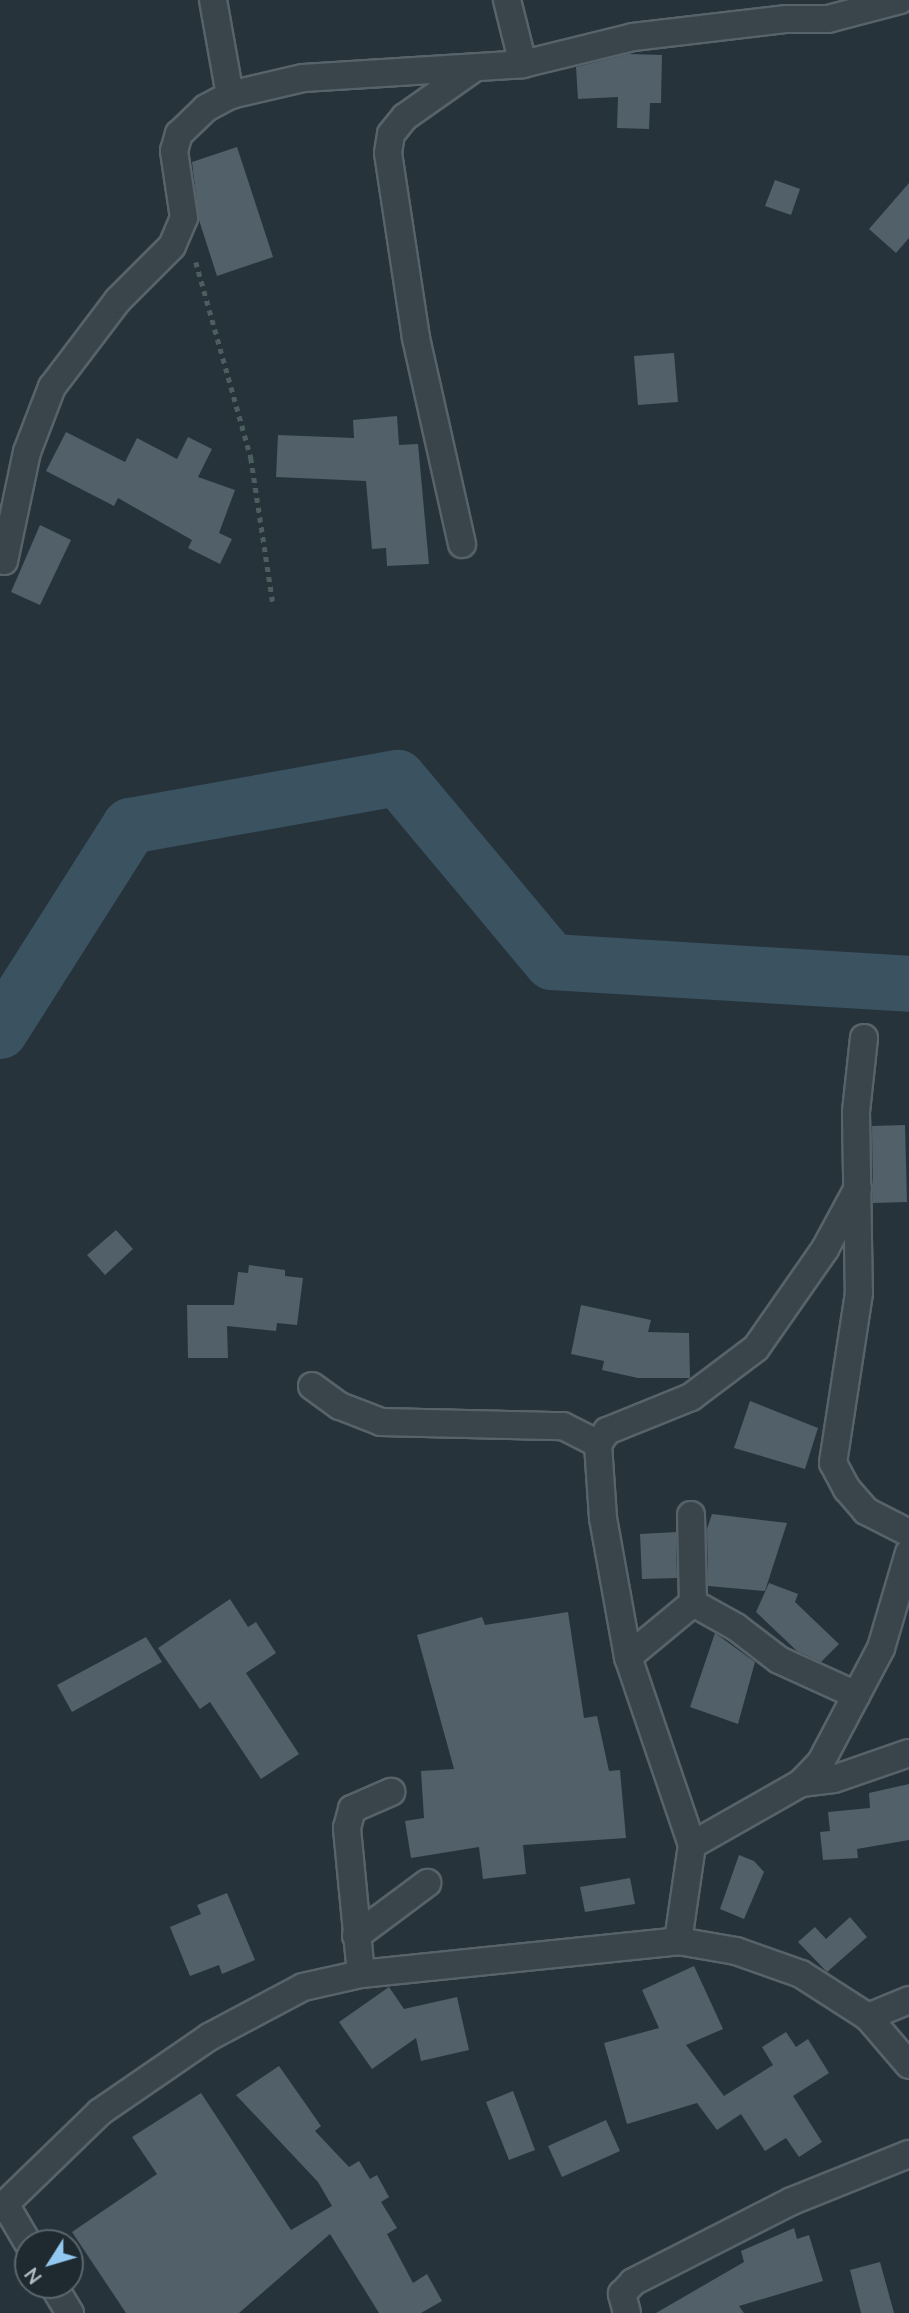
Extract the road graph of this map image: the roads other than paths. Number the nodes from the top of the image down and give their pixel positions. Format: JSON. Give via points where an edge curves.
{"nodes":[{"id":1,"x":214,"y":0,"type":"edge"},
{"id":2,"x":507,"y":0,"type":"edge"},
{"id":3,"x":900,"y":0,"type":"edge"},
{"id":4,"x":523,"y":64,"type":"junction"},
{"id":5,"x":475,"y":68,"type":"junction"},
{"id":6,"x":230,"y":95,"type":"junction"},
{"id":7,"x":462,"y":544,"type":"dead end"},
{"id":8,"x":4,"y":561,"type":"dead end"},
{"id":9,"x":864,"y":1038,"type":"dead end"},
{"id":10,"x":858,"y":1188,"type":"junction"},
{"id":11,"x":312,"y":1387,"type":"dead end"},
{"id":12,"x":598,"y":1444,"type":"junction"},
{"id":13,"x":691,"y":1516,"type":"dead end"},
{"id":14,"x":909,"y":1533,"type":"edge"},
{"id":15,"x":909,"y":1553,"type":"edge"},
{"id":16,"x":693,"y":1603,"type":"junction"},
{"id":17,"x":628,"y":1657,"type":"junction"},
{"id":18,"x":856,"y":1695,"type":"junction"},
{"id":19,"x":909,"y":1753,"type":"edge"},
{"id":20,"x":802,"y":1783,"type":"junction"},
{"id":21,"x":391,"y":1792,"type":"dead end"},
{"id":22,"x":692,"y":1845,"type":"junction"},
{"id":23,"x":427,"y":1883,"type":"dead end"},
{"id":24,"x":356,"y":1936,"type":"junction"},
{"id":25,"x":678,"y":1941,"type":"junction"},
{"id":26,"x":361,"y":1974,"type":"junction"},
{"id":27,"x":909,"y":2000,"type":"edge"},
{"id":28,"x":868,"y":2017,"type":"junction"},
{"id":29,"x":909,"y":2065,"type":"edge"},
{"id":30,"x":909,"y":2154,"type":"edge"},
{"id":31,"x":3,"y":2206,"type":"edge"},
{"id":32,"x":19,"y":2229,"type":"edge"},
{"id":33,"x":627,"y":2313,"type":"edge"}],
"edges":[{"from":1,"to":6,"type":"street"},
{"from":2,"to":4,"type":"street"},
{"from":3,"to":4,"type":"street","via":[[828,19],[788,19],[633,37]]},
{"from":4,"to":5,"type":"street"},
{"from":5,"to":6,"type":"street","via":[[344,74]]},
{"from":5,"to":7,"type":"street","via":[[405,117],[391,134],[388,153],[416,338]]},
{"from":6,"to":8,"type":"street","via":[[206,108],[180,134],[174,151],[184,218],[172,246],[110,310],[52,387],[27,452]]},
{"from":9,"to":10,"type":"street","via":[[856,1112]]},
{"from":10,"to":12,"type":"street","via":[[825,1249],[756,1348],[691,1397],[607,1431]]},
{"from":10,"to":14,"type":"street","via":[[859,1293],[833,1463],[866,1511]]},
{"from":11,"to":12,"type":"street","via":[[341,1406],[381,1422],[563,1426]]},
{"from":12,"to":17,"type":"street","via":[[603,1518]]},
{"from":13,"to":16,"type":"street"},
{"from":15,"to":18,"type":"street","via":[[881,1648]]},
{"from":16,"to":17,"type":"street"},
{"from":16,"to":18,"type":"street","via":[[736,1627],[779,1660]]},
{"from":17,"to":22,"type":"street"},
{"from":18,"to":20,"type":"street","via":[[821,1762]]},
{"from":19,"to":20,"type":"street","via":[[834,1779]]},
{"from":20,"to":22,"type":"street"},
{"from":21,"to":24,"type":"street","via":[[352,1809],[347,1828]]},
{"from":22,"to":25,"type":"street"},
{"from":23,"to":24,"type":"street"},
{"from":24,"to":26,"type":"street"},
{"from":25,"to":26,"type":"street"},
{"from":25,"to":28,"type":"street","via":[[736,1951],[802,1974]]},
{"from":26,"to":31,"type":"street","via":[[303,1987],[209,2037],[100,2112]]},
{"from":27,"to":28,"type":"street"},
{"from":28,"to":29,"type":"street"},
{"from":30,"to":33,"type":"street","via":[[792,2201],[633,2282],[622,2294]]},
{"from":31,"to":32,"type":"street"}]}
